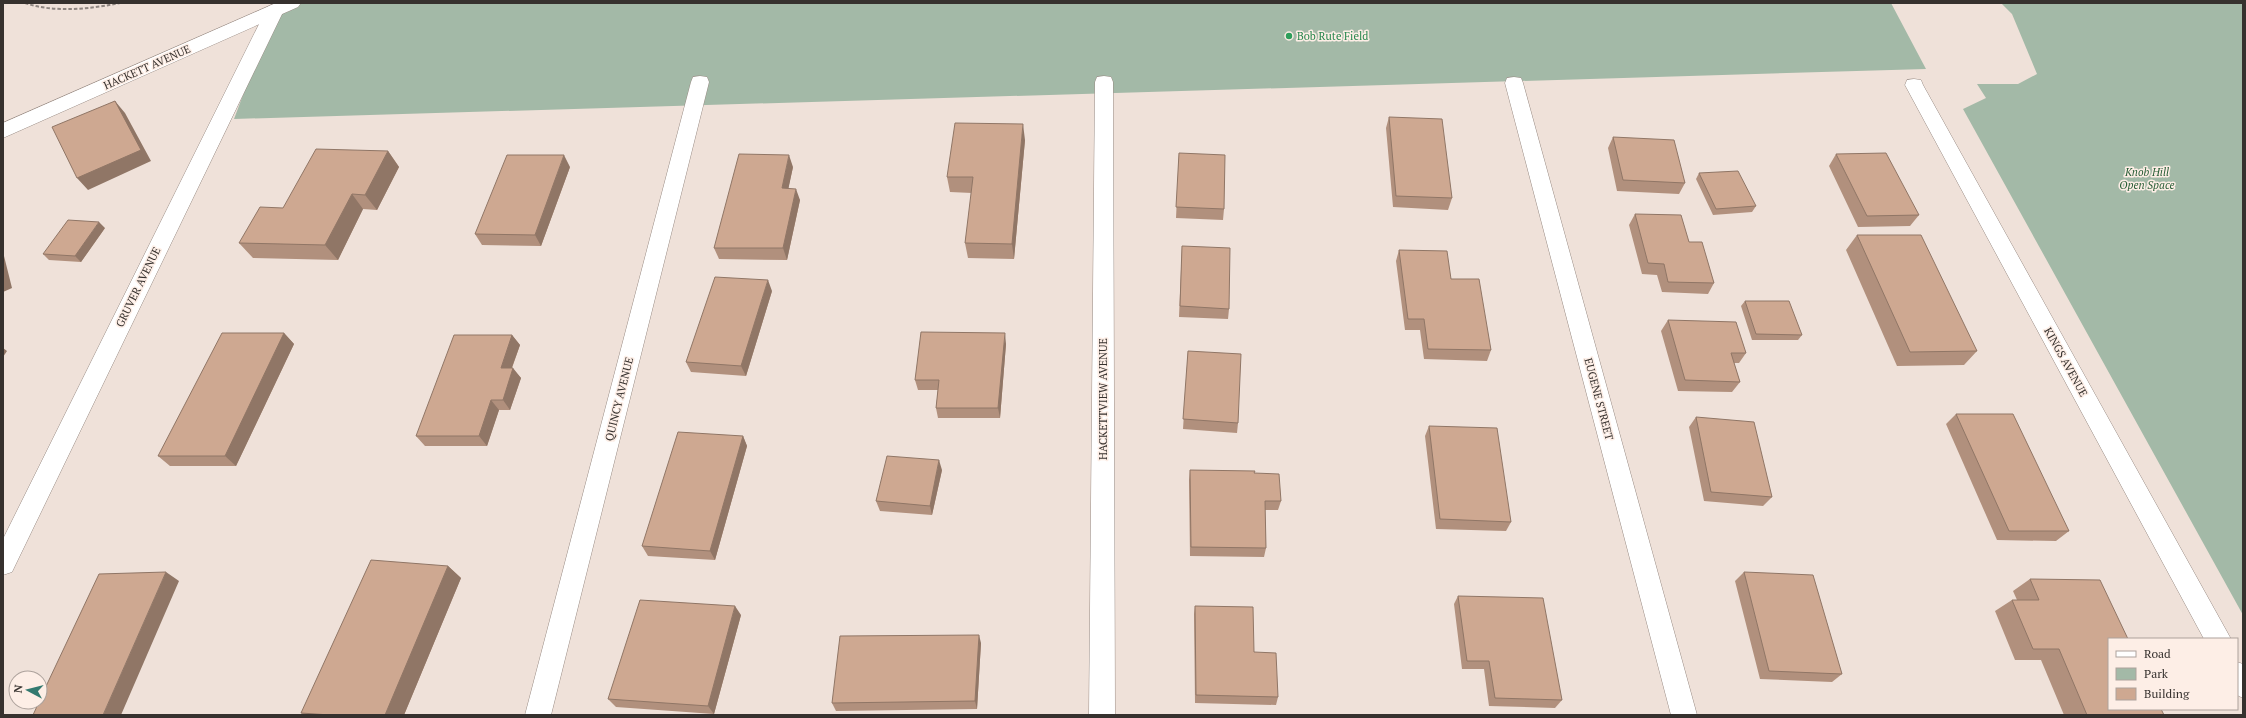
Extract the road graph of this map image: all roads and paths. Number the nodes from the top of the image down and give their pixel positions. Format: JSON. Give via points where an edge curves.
{"nodes":[{"id":1,"x":25,"y":3,"type":"edge"},
{"id":2,"x":120,"y":3,"type":"edge"},
{"id":3,"x":283,"y":7,"type":"edge"},
{"id":4,"x":700,"y":82,"type":"dead end"},
{"id":5,"x":1104,"y":82,"type":"dead end"},
{"id":6,"x":1514,"y":83,"type":"dead end"},
{"id":7,"x":1914,"y":85,"type":"dead end"},
{"id":8,"x":3,"y":131,"type":"edge"},
{"id":9,"x":3,"y":564,"type":"edge"},
{"id":10,"x":2217,"y":638,"type":"edge"},
{"id":11,"x":2238,"y":676,"type":"edge"},
{"id":12,"x":2243,"y":685,"type":"edge"},
{"id":13,"x":538,"y":715,"type":"edge"},
{"id":14,"x":1102,"y":715,"type":"edge"},
{"id":15,"x":1684,"y":715,"type":"edge"}],
"edges":[{"from":1,"to":2,"type":"path","via":[[44,7],[79,8]]},
{"from":3,"to":8,"type":"street","name":"HACKETT AVENUE"},
{"from":3,"to":9,"type":"street","name":"GRUVER AVENUE"},
{"from":4,"to":13,"type":"street","name":"QUINCY AVENUE"},
{"from":5,"to":14,"type":"street","name":"HACKETTVIEW AVENUE"},
{"from":6,"to":15,"type":"street","name":"EUGENE STREET"},
{"from":7,"to":10,"type":"street","name":"KINGS AVENUE"},
{"from":11,"to":12,"type":"street"}]}
